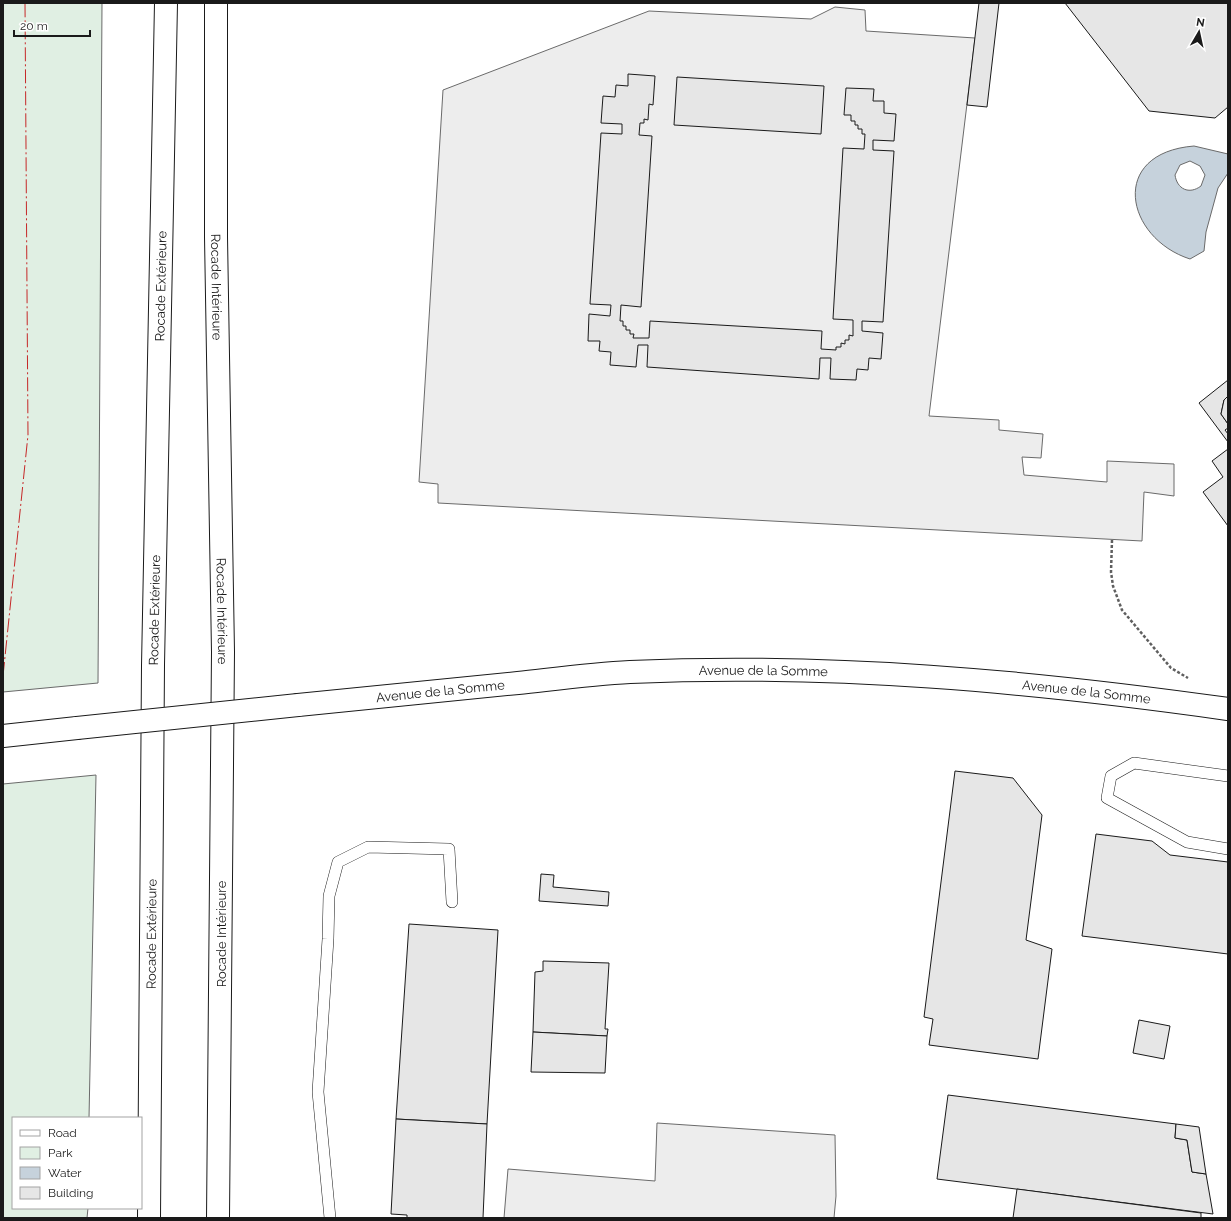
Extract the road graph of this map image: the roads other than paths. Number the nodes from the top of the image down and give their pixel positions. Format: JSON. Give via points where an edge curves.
{"nodes":[{"id":1,"x":166,"y":3,"type":"edge"},
{"id":2,"x":216,"y":3,"type":"edge"},
{"id":3,"x":1228,"y":709,"type":"edge"},
{"id":4,"x":3,"y":736,"type":"edge"},
{"id":5,"x":1228,"y":776,"type":"edge"},
{"id":6,"x":1228,"y":849,"type":"edge"},
{"id":7,"x":452,"y":902,"type":"dead end"},
{"id":8,"x":149,"y":1218,"type":"edge"},
{"id":9,"x":218,"y":1218,"type":"edge"},
{"id":10,"x":330,"y":1218,"type":"edge"}],
"edges":[{"from":1,"to":8,"type":"main road","name":"Rocade Extérieure","via":[[153,665]]},
{"from":2,"to":9,"type":"main road","name":"Rocade Intérieure","via":[[216,237],[223,652]]},
{"from":3,"to":4,"type":"main road","name":"Avenue de la Somme","bridge":true,"via":[[1036,684],[938,676],[788,670],[627,672]]},
{"from":5,"to":6,"type":"lane","via":[[1134,763],[1111,776],[1107,798],[1187,842]]},
{"from":7,"to":10,"type":"lane","via":[[449,849],[368,847],[338,862],[329,896],[318,1092]]}]}
